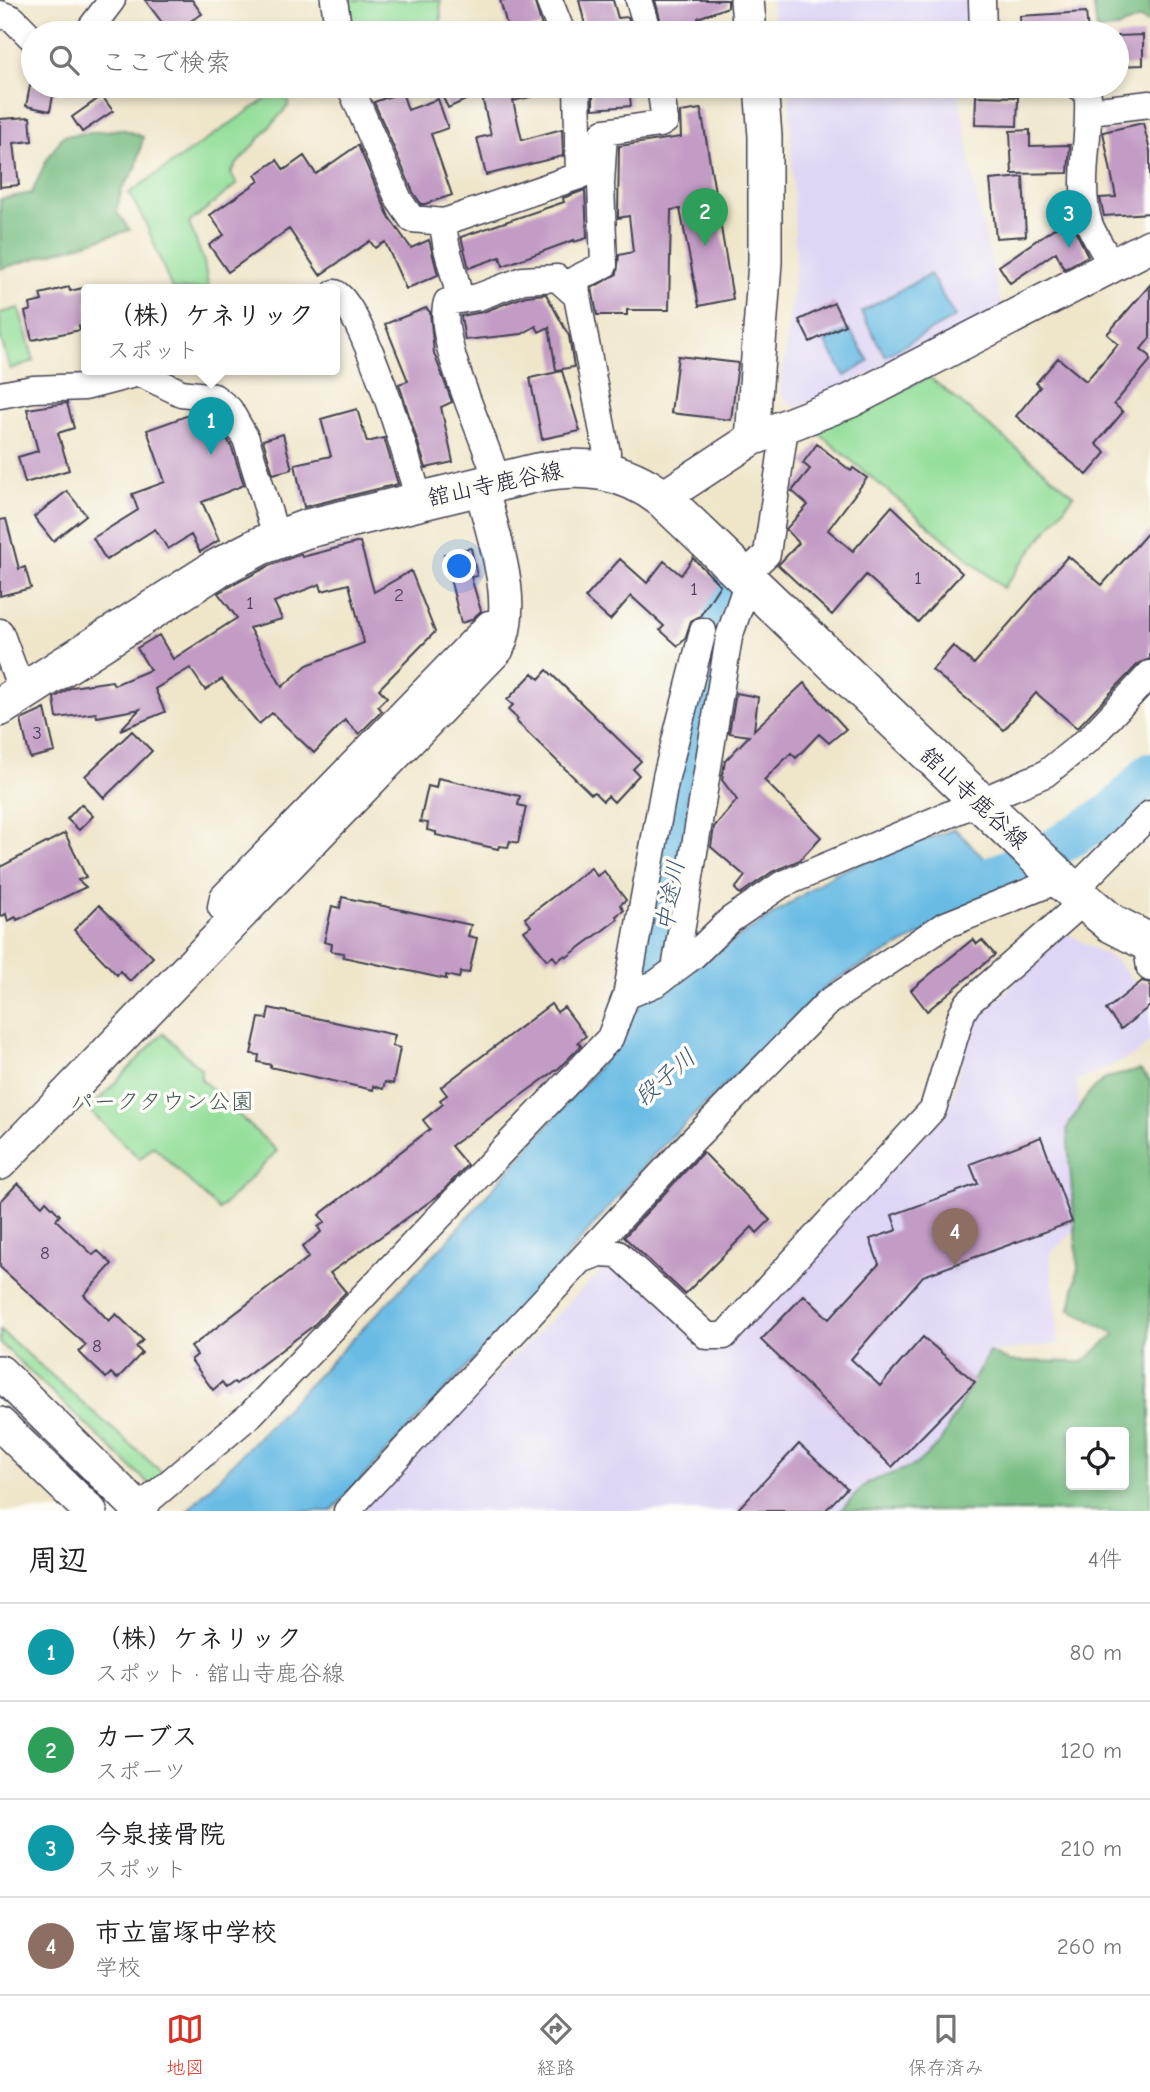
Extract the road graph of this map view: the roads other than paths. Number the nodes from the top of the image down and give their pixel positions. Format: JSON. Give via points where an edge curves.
{"nodes":[{"id":1,"x":112,"y":0,"type":"edge"},
{"id":2,"x":334,"y":0,"type":"edge"},
{"id":3,"x":549,"y":0,"type":"edge"},
{"id":4,"x":639,"y":0,"type":"edge"},
{"id":5,"x":747,"y":0,"type":"edge"},
{"id":6,"x":982,"y":0,"type":"edge"},
{"id":7,"x":0,"y":14,"type":"edge"},
{"id":8,"x":96,"y":21,"type":"edge"},
{"id":9,"x":337,"y":21,"type":"edge"},
{"id":10,"x":557,"y":21,"type":"edge"},
{"id":11,"x":645,"y":21,"type":"edge"},
{"id":12,"x":749,"y":21,"type":"edge"},
{"id":13,"x":983,"y":21,"type":"edge"},
{"id":14,"x":21,"y":27,"type":"edge"},
{"id":15,"x":355,"y":98,"type":"edge"},
{"id":16,"x":577,"y":98,"type":"edge"},
{"id":17,"x":662,"y":98,"type":"edge"},
{"id":18,"x":762,"y":98,"type":"edge"},
{"id":19,"x":1088,"y":98,"type":"edge"},
{"id":20,"x":1150,"y":104,"type":"edge"},
{"id":21,"x":1090,"y":111,"type":"junction"},
{"id":22,"x":444,"y":222,"type":"junction"},
{"id":23,"x":1150,"y":246,"type":"edge"},
{"id":24,"x":1112,"y":266,"type":"junction"},
{"id":25,"x":340,"y":296,"type":"edge"},
{"id":26,"x":577,"y":296,"type":"junction"},
{"id":27,"x":459,"y":298,"type":"junction"},
{"id":28,"x":131,"y":375,"type":"edge"},
{"id":29,"x":144,"y":375,"type":"edge"},
{"id":30,"x":0,"y":395,"type":"edge"},
{"id":31,"x":786,"y":427,"type":"junction"},
{"id":32,"x":752,"y":439,"type":"junction"},
{"id":33,"x":604,"y":470,"type":"junction"},
{"id":34,"x":489,"y":484,"type":"junction"},
{"id":35,"x":662,"y":498,"type":"junction"},
{"id":36,"x":419,"y":501,"type":"junction"},
{"id":37,"x":276,"y":539,"type":"junction"},
{"id":38,"x":741,"y":574,"type":"junction"},
{"id":39,"x":703,"y":631,"type":"dead end"},
{"id":40,"x":0,"y":632,"type":"edge"},
{"id":41,"x":1150,"y":674,"type":"edge"},
{"id":42,"x":13,"y":699,"type":"edge"},
{"id":43,"x":976,"y":800,"type":"junction"},
{"id":44,"x":1150,"y":814,"type":"edge"},
{"id":45,"x":1072,"y":890,"type":"junction"},
{"id":46,"x":1148,"y":951,"type":"edge"},
{"id":47,"x":666,"y":976,"type":"junction"},
{"id":48,"x":626,"y":996,"type":"junction"},
{"id":49,"x":0,"y":1163,"type":"edge"},
{"id":50,"x":586,"y":1258,"type":"junction"},
{"id":51,"x":0,"y":1372,"type":"edge"},
{"id":52,"x":0,"y":1423,"type":"edge"},
{"id":53,"x":90,"y":1511,"type":"edge"},
{"id":54,"x":142,"y":1511,"type":"edge"},
{"id":55,"x":347,"y":1511,"type":"edge"}],
"edges":[{"from":1,"to":8,"type":"street"},
{"from":2,"to":9,"type":"street"},
{"from":3,"to":10,"type":"street"},
{"from":4,"to":11,"type":"street"},
{"from":5,"to":12,"type":"street"},
{"from":6,"to":13,"type":"street"},
{"from":7,"to":14,"type":"street"},
{"from":15,"to":22,"type":"street","via":[[399,200],[412,219]]},
{"from":16,"to":22,"type":"street","via":[[579,176]]},
{"from":17,"to":26,"type":"street","via":[[665,121],[660,124],[604,132],[604,265],[576,279]]},
{"from":18,"to":32,"type":"street","via":[[765,262]]},
{"from":19,"to":21,"type":"street"},
{"from":20,"to":21,"type":"street"},
{"from":21,"to":24,"type":"street","via":[[1089,222]]},
{"from":22,"to":27,"type":"street","via":[[443,238]]},
{"from":23,"to":24,"type":"street"},
{"from":24,"to":31,"type":"street","via":[[850,401]]},
{"from":25,"to":36,"type":"street","via":[[348,302],[374,359]]},
{"from":26,"to":27,"type":"street","via":[[557,278],[523,280],[478,297]]},
{"from":26,"to":33,"type":"street","via":[[607,453]]},
{"from":27,"to":34,"type":"street","via":[[447,302],[448,333]]},
{"from":28,"to":30,"type":"street","via":[[85,387]]},
{"from":29,"to":37,"type":"street","via":[[181,393],[214,397],[229,409],[246,439]]},
{"from":31,"to":32,"type":"street"},
{"from":31,"to":38,"type":"street","via":[[767,554]]},
{"from":32,"to":35,"type":"street"},
{"from":33,"to":34,"type":"main road","name":"舘山寺鹿谷線","via":[[567,467]]},
{"from":33,"to":35,"type":"main road","name":"舘山寺鹿谷線","via":[[638,482]]},
{"from":34,"to":36,"type":"main road","name":"舘山寺鹿谷線"},
{"from":34,"to":49,"type":"street","via":[[506,627],[490,658]]},
{"from":35,"to":38,"type":"main road","name":"舘山寺鹿谷線"},
{"from":36,"to":37,"type":"main road","name":"舘山寺鹿谷線"},
{"from":37,"to":42,"type":"main road","name":"舘山寺鹿谷線","via":[[216,569]]},
{"from":38,"to":43,"type":"main road","name":"舘山寺鹿谷線"},
{"from":38,"to":47,"type":"street"},
{"from":39,"to":48,"type":"street","via":[[666,778]]},
{"from":40,"to":42,"type":"street","via":[[17,678]]},
{"from":41,"to":43,"type":"street","via":[[1090,738],[1045,774]]},
{"from":43,"to":45,"type":"main road","name":"舘山寺鹿谷線"},
{"from":43,"to":47,"type":"street","via":[[781,885],[730,920]]},
{"from":44,"to":45,"type":"street"},
{"from":45,"to":46,"type":"main road","name":"舘山寺鹿谷線"},
{"from":45,"to":50,"type":"street","via":[[943,926],[828,1002]]},
{"from":45,"to":50,"type":"street","via":[[968,1003],[933,1109],[724,1336],[707,1336],[618,1254],[599,1252]]},
{"from":47,"to":48,"type":"street"},
{"from":48,"to":54,"type":"street","via":[[614,1032],[596,1054],[251,1413],[150,1499]]},
{"from":50,"to":55,"type":"street"},
{"from":51,"to":54,"type":"street"},
{"from":52,"to":53,"type":"street"}]}
